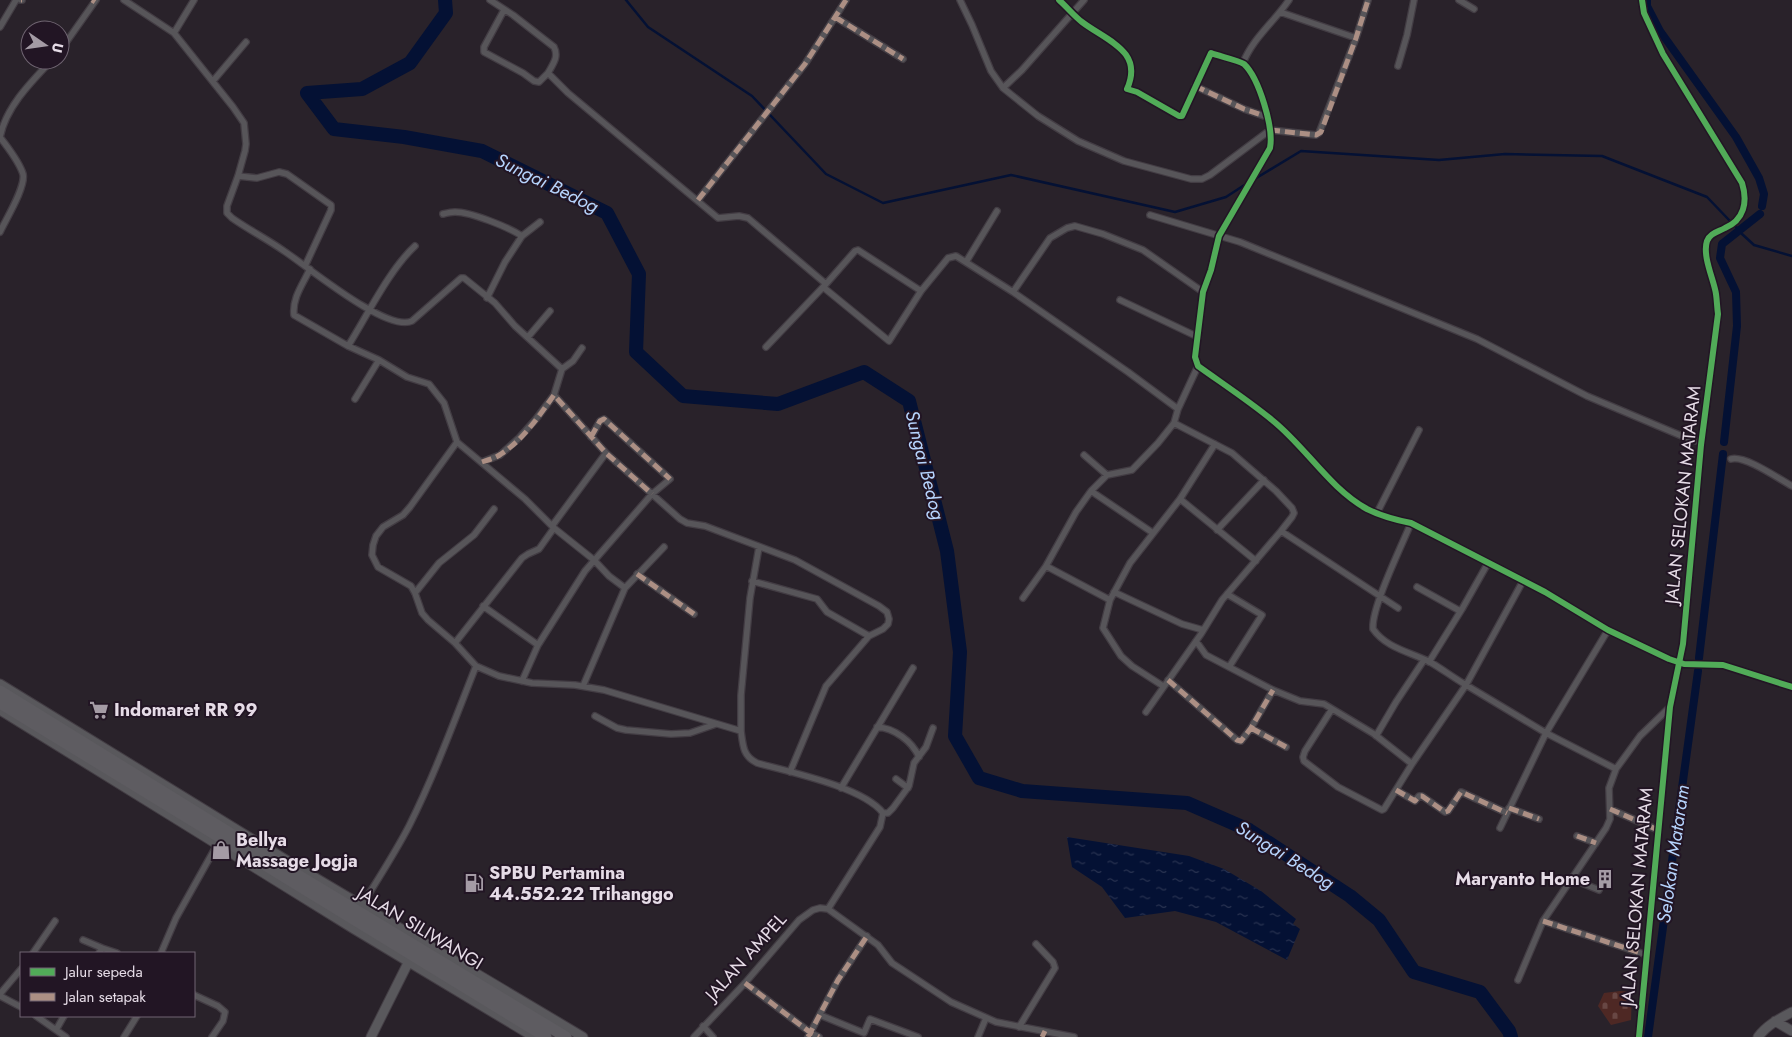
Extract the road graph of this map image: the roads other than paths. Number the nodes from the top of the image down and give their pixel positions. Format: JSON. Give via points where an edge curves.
{"nodes":[{"id":1,"x":16,"y":0,"type":"edge"},
{"id":2,"x":124,"y":0,"type":"edge"},
{"id":3,"x":194,"y":0,"type":"edge"},
{"id":4,"x":490,"y":0,"type":"edge"},
{"id":5,"x":846,"y":0,"type":"edge"},
{"id":6,"x":960,"y":0,"type":"edge"},
{"id":7,"x":1060,"y":0,"type":"edge"},
{"id":8,"x":1084,"y":0,"type":"edge"},
{"id":9,"x":1289,"y":0,"type":"edge"},
{"id":10,"x":1368,"y":0,"type":"edge"},
{"id":11,"x":1414,"y":0,"type":"edge"},
{"id":12,"x":1459,"y":0,"type":"edge"},
{"id":13,"x":1642,"y":0,"type":"edge"},
{"id":14,"x":94,"y":1,"type":"edge"},
{"id":15,"x":1474,"y":9,"type":"dead end"},
{"id":16,"x":504,"y":10,"type":"junction"},
{"id":17,"x":1280,"y":12,"type":"junction"},
{"id":18,"x":1073,"y":13,"type":"junction"},
{"id":19,"x":835,"y":17,"type":"junction"},
{"id":20,"x":0,"y":27,"type":"edge"},
{"id":21,"x":174,"y":33,"type":"junction"},
{"id":22,"x":70,"y":36,"type":"edge"},
{"id":23,"x":1356,"y":38,"type":"junction"},
{"id":24,"x":246,"y":42,"type":"dead end"},
{"id":25,"x":902,"y":59,"type":"dead end"},
{"id":26,"x":1243,"y":63,"type":"junction"},
{"id":27,"x":1398,"y":66,"type":"dead end"},
{"id":28,"x":42,"y":70,"type":"edge"},
{"id":29,"x":548,"y":74,"type":"junction"},
{"id":30,"x":213,"y":81,"type":"junction"},
{"id":31,"x":1195,"y":86,"type":"junction"},
{"id":32,"x":1003,"y":88,"type":"junction"},
{"id":33,"x":1267,"y":117,"type":"junction"},
{"id":34,"x":1270,"y":130,"type":"junction"},
{"id":35,"x":0,"y":137,"type":"edge"},
{"id":36,"x":238,"y":176,"type":"junction"},
{"id":37,"x":698,"y":200,"type":"junction"},
{"id":38,"x":997,"y":211,"type":"dead end"},
{"id":39,"x":443,"y":214,"type":"dead end"},
{"id":40,"x":1150,"y":215,"type":"dead end"},
{"id":41,"x":540,"y":222,"type":"dead end"},
{"id":42,"x":0,"y":232,"type":"edge"},
{"id":43,"x":522,"y":236,"type":"junction"},
{"id":44,"x":1218,"y":236,"type":"junction"},
{"id":45,"x":415,"y":246,"type":"dead end"},
{"id":46,"x":966,"y":262,"type":"junction"},
{"id":47,"x":308,"y":267,"type":"junction"},
{"id":48,"x":825,"y":286,"type":"junction"},
{"id":49,"x":921,"y":291,"type":"junction"},
{"id":50,"x":1012,"y":292,"type":"junction"},
{"id":51,"x":1203,"y":292,"type":"junction"},
{"id":52,"x":487,"y":298,"type":"junction"},
{"id":53,"x":1120,"y":300,"type":"dead end"},
{"id":54,"x":369,"y":310,"type":"junction"},
{"id":55,"x":550,"y":311,"type":"dead end"},
{"id":56,"x":528,"y":337,"type":"junction"},
{"id":57,"x":1198,"y":337,"type":"junction"},
{"id":58,"x":348,"y":346,"type":"junction"},
{"id":59,"x":766,"y":347,"type":"dead end"},
{"id":60,"x":582,"y":348,"type":"dead end"},
{"id":61,"x":379,"y":360,"type":"junction"},
{"id":62,"x":1198,"y":366,"type":"junction"},
{"id":63,"x":562,"y":369,"type":"junction"},
{"id":64,"x":554,"y":395,"type":"junction"},
{"id":65,"x":355,"y":399,"type":"dead end"},
{"id":66,"x":1178,"y":408,"type":"junction"},
{"id":67,"x":1174,"y":423,"type":"junction"},
{"id":68,"x":1419,"y":430,"type":"dead end"},
{"id":69,"x":591,"y":437,"type":"junction"},
{"id":70,"x":457,"y":442,"type":"junction"},
{"id":71,"x":1701,"y":442,"type":"junction"},
{"id":72,"x":1215,"y":444,"type":"junction"},
{"id":73,"x":606,"y":454,"type":"junction"},
{"id":74,"x":1084,"y":455,"type":"dead end"},
{"id":75,"x":1731,"y":459,"type":"dead end"},
{"id":76,"x":482,"y":462,"type":"junction"},
{"id":77,"x":1107,"y":475,"type":"junction"},
{"id":78,"x":1264,"y":480,"type":"junction"},
{"id":79,"x":1792,"y":486,"type":"edge"},
{"id":80,"x":1091,"y":490,"type":"junction"},
{"id":81,"x":652,"y":494,"type":"junction"},
{"id":82,"x":1180,"y":499,"type":"junction"},
{"id":83,"x":494,"y":509,"type":"dead end"},
{"id":84,"x":1377,"y":513,"type":"junction"},
{"id":85,"x":1411,"y":523,"type":"junction"},
{"id":86,"x":553,"y":527,"type":"junction"},
{"id":87,"x":1217,"y":530,"type":"junction"},
{"id":88,"x":1281,"y":531,"type":"junction"},
{"id":89,"x":1153,"y":533,"type":"junction"},
{"id":90,"x":664,"y":547,"type":"dead end"},
{"id":91,"x":759,"y":547,"type":"junction"},
{"id":92,"x":594,"y":560,"type":"junction"},
{"id":93,"x":1256,"y":561,"type":"junction"},
{"id":94,"x":1488,"y":563,"type":"junction"},
{"id":95,"x":1046,"y":566,"type":"junction"},
{"id":96,"x":637,"y":574,"type":"junction"},
{"id":97,"x":752,"y":581,"type":"junction"},
{"id":98,"x":1523,"y":581,"type":"junction"},
{"id":99,"x":1417,"y":587,"type":"dead end"},
{"id":100,"x":625,"y":588,"type":"junction"},
{"id":101,"x":1114,"y":592,"type":"junction"},
{"id":102,"x":415,"y":594,"type":"junction"},
{"id":103,"x":1227,"y":594,"type":"junction"},
{"id":104,"x":1381,"y":596,"type":"junction"},
{"id":105,"x":1023,"y":598,"type":"dead end"},
{"id":106,"x":1110,"y":600,"type":"junction"},
{"id":107,"x":483,"y":606,"type":"junction"},
{"id":108,"x":1398,"y":608,"type":"dead end"},
{"id":109,"x":1460,"y":612,"type":"junction"},
{"id":110,"x":694,"y":614,"type":"dead end"},
{"id":111,"x":1203,"y":630,"type":"junction"},
{"id":112,"x":1608,"y":630,"type":"junction"},
{"id":113,"x":868,"y":636,"type":"junction"},
{"id":114,"x":1196,"y":641,"type":"junction"},
{"id":115,"x":455,"y":643,"type":"junction"},
{"id":116,"x":538,"y":645,"type":"junction"},
{"id":117,"x":1427,"y":661,"type":"junction"},
{"id":118,"x":1682,"y":663,"type":"junction"},
{"id":119,"x":476,"y":666,"type":"junction"},
{"id":120,"x":1229,"y":667,"type":"junction"},
{"id":121,"x":913,"y":668,"type":"dead end"},
{"id":122,"x":1168,"y":680,"type":"junction"},
{"id":123,"x":522,"y":681,"type":"junction"},
{"id":124,"x":0,"y":684,"type":"edge"},
{"id":125,"x":1466,"y":685,"type":"junction"},
{"id":126,"x":583,"y":686,"type":"junction"},
{"id":127,"x":1163,"y":686,"type":"junction"},
{"id":128,"x":1792,"y":687,"type":"edge"},
{"id":129,"x":1273,"y":690,"type":"junction"},
{"id":130,"x":6,"y":696,"type":"edge"},
{"id":131,"x":1670,"y":707,"type":"junction"},
{"id":132,"x":1332,"y":709,"type":"junction"},
{"id":133,"x":0,"y":710,"type":"edge"},
{"id":134,"x":1146,"y":712,"type":"dead end"},
{"id":135,"x":595,"y":716,"type":"dead end"},
{"id":136,"x":716,"y":724,"type":"junction"},
{"id":137,"x":877,"y":727,"type":"junction"},
{"id":138,"x":933,"y":728,"type":"dead end"},
{"id":139,"x":1251,"y":728,"type":"junction"},
{"id":140,"x":741,"y":731,"type":"junction"},
{"id":141,"x":1546,"y":733,"type":"junction"},
{"id":142,"x":1376,"y":736,"type":"junction"},
{"id":143,"x":1286,"y":747,"type":"dead end"},
{"id":144,"x":919,"y":757,"type":"junction"},
{"id":145,"x":1412,"y":764,"type":"junction"},
{"id":146,"x":1616,"y":769,"type":"junction"},
{"id":147,"x":790,"y":772,"type":"junction"},
{"id":148,"x":896,"y":779,"type":"dead end"},
{"id":149,"x":841,"y":788,"type":"junction"},
{"id":150,"x":908,"y":788,"type":"junction"},
{"id":151,"x":1396,"y":790,"type":"junction"},
{"id":152,"x":1610,"y":810,"type":"junction"},
{"id":153,"x":1508,"y":811,"type":"junction"},
{"id":154,"x":883,"y":813,"type":"junction"},
{"id":155,"x":1540,"y":819,"type":"dead end"},
{"id":156,"x":1500,"y":828,"type":"dead end"},
{"id":157,"x":1658,"y":830,"type":"junction"},
{"id":158,"x":1577,"y":836,"type":"dead end"},
{"id":159,"x":1596,"y":842,"type":"junction"},
{"id":160,"x":218,"y":843,"type":"junction"},
{"id":161,"x":303,"y":874,"type":"junction"},
{"id":162,"x":1572,"y":879,"type":"junction"},
{"id":163,"x":1599,"y":890,"type":"dead end"},
{"id":164,"x":362,"y":905,"type":"junction"},
{"id":165,"x":828,"y":909,"type":"junction"},
{"id":166,"x":55,"y":921,"type":"dead end"},
{"id":167,"x":1543,"y":921,"type":"junction"},
{"id":168,"x":867,"y":936,"type":"junction"},
{"id":169,"x":83,"y":940,"type":"dead end"},
{"id":170,"x":1036,"y":944,"type":"dead end"},
{"id":171,"x":100,"y":951,"type":"edge"},
{"id":172,"x":34,"y":952,"type":"edge"},
{"id":173,"x":160,"y":952,"type":"edge"},
{"id":174,"x":1647,"y":955,"type":"junction"},
{"id":175,"x":409,"y":961,"type":"junction"},
{"id":176,"x":20,"y":970,"type":"edge"},
{"id":177,"x":1518,"y":980,"type":"dead end"},
{"id":178,"x":745,"y":983,"type":"junction"},
{"id":179,"x":195,"y":994,"type":"edge"},
{"id":180,"x":0,"y":995,"type":"edge"},
{"id":181,"x":20,"y":1006,"type":"edge"},
{"id":182,"x":1792,"y":1012,"type":"edge"},
{"id":183,"x":820,"y":1015,"type":"junction"},
{"id":184,"x":37,"y":1017,"type":"edge"},
{"id":185,"x":63,"y":1017,"type":"edge"},
{"id":186,"x":135,"y":1017,"type":"edge"},
{"id":187,"x":986,"y":1018,"type":"junction"},
{"id":188,"x":1775,"y":1021,"type":"junction"},
{"id":189,"x":703,"y":1026,"type":"junction"},
{"id":190,"x":1019,"y":1027,"type":"junction"},
{"id":191,"x":56,"y":1030,"type":"junction"},
{"id":192,"x":1792,"y":1031,"type":"edge"},
{"id":193,"x":1043,"y":1034,"type":"edge"},
{"id":194,"x":810,"y":1035,"type":"edge"},
{"id":195,"x":66,"y":1037,"type":"edge"},
{"id":196,"x":124,"y":1037,"type":"edge"},
{"id":197,"x":212,"y":1037,"type":"edge"},
{"id":198,"x":371,"y":1037,"type":"edge"},
{"id":199,"x":534,"y":1037,"type":"edge"},
{"id":200,"x":546,"y":1037,"type":"edge"},
{"id":201,"x":566,"y":1037,"type":"edge"},
{"id":202,"x":583,"y":1037,"type":"edge"},
{"id":203,"x":694,"y":1037,"type":"edge"},
{"id":204,"x":713,"y":1037,"type":"edge"},
{"id":205,"x":819,"y":1037,"type":"edge"},
{"id":206,"x":918,"y":1037,"type":"edge"},
{"id":207,"x":978,"y":1037,"type":"edge"},
{"id":208,"x":1074,"y":1037,"type":"edge"},
{"id":209,"x":1639,"y":1037,"type":"edge"},
{"id":210,"x":1758,"y":1037,"type":"edge"}],
"edges":[{"from":1,"to":20,"type":"street"},
{"from":2,"to":21,"type":"street"},
{"from":3,"to":21,"type":"street"},
{"from":4,"to":16,"type":"street"},
{"from":5,"to":19,"type":"street"},
{"from":6,"to":32,"type":"street","via":[[991,71]]},
{"from":7,"to":18,"type":"street"},
{"from":8,"to":18,"type":"street"},
{"from":9,"to":17,"type":"street"},
{"from":10,"to":23,"type":"street"},
{"from":11,"to":27,"type":"street"},
{"from":12,"to":15,"type":"street"},
{"from":13,"to":71,"type":"street","name":"JALAN SELOKAN MATARAM","via":[[1644,13],[1663,54],[1742,183],[1745,194],[1744,208],[1738,220],[1713,234],[1707,242],[1718,314]]},
{"from":14,"to":22,"type":"street"},
{"from":16,"to":29,"type":"street","via":[[554,46],[557,53]]},
{"from":16,"to":29,"type":"street","via":[[484,52],[534,81],[539,82]]},
{"from":17,"to":23,"type":"street"},
{"from":17,"to":26,"type":"street","via":[[1254,41]]},
{"from":18,"to":31,"type":"street","via":[[1129,57],[1132,75],[1127,89],[1182,116]]},
{"from":18,"to":32,"type":"street"},
{"from":19,"to":25,"type":"street"},
{"from":19,"to":37,"type":"street","via":[[806,64]]},
{"from":21,"to":30,"type":"street"},
{"from":23,"to":34,"type":"street","via":[[1321,132],[1316,135]]},
{"from":24,"to":30,"type":"street"},
{"from":26,"to":31,"type":"street","via":[[1211,53]]},
{"from":26,"to":33,"type":"street","via":[[1265,104]]},
{"from":28,"to":35,"type":"street","via":[[13,108]]},
{"from":29,"to":37,"type":"street"},
{"from":30,"to":36,"type":"street","via":[[244,123],[246,144]]},
{"from":31,"to":33,"type":"street"},
{"from":32,"to":34,"type":"street","via":[[1038,116],[1078,141],[1124,161],[1191,179],[1210,175]]},
{"from":33,"to":34,"type":"street"},
{"from":34,"to":44,"type":"street","via":[[1270,148]]},
{"from":35,"to":42,"type":"street","via":[[24,176]]},
{"from":36,"to":47,"type":"street","via":[[226,206],[227,213]]},
{"from":36,"to":47,"type":"street","via":[[257,178],[279,172],[287,174],[331,205]]},
{"from":37,"to":48,"type":"street","via":[[718,218],[748,218]]},
{"from":38,"to":46,"type":"street"},
{"from":39,"to":43,"type":"street","via":[[468,214]]},
{"from":40,"to":44,"type":"street"},
{"from":41,"to":43,"type":"street"},
{"from":43,"to":52,"type":"street"},
{"from":44,"to":51,"type":"street"},
{"from":44,"to":71,"type":"street","via":[[1240,242],[1477,339],[1587,396]]},
{"from":45,"to":54,"type":"street","via":[[405,255]]},
{"from":46,"to":49,"type":"street","via":[[956,256],[948,258]]},
{"from":46,"to":50,"type":"street"},
{"from":47,"to":54,"type":"street"},
{"from":47,"to":58,"type":"street","via":[[295,298],[294,315]]},
{"from":48,"to":49,"type":"street","via":[[858,250]]},
{"from":48,"to":49,"type":"street","via":[[889,341]]},
{"from":48,"to":59,"type":"street"},
{"from":50,"to":51,"type":"street","via":[[1050,238],[1075,226],[1143,250]]},
{"from":50,"to":66,"type":"street"},
{"from":51,"to":57,"type":"street"},
{"from":52,"to":54,"type":"street","via":[[461,278],[406,324]]},
{"from":52,"to":56,"type":"street"},
{"from":53,"to":57,"type":"street"},
{"from":54,"to":58,"type":"street"},
{"from":55,"to":56,"type":"street"},
{"from":56,"to":63,"type":"street"},
{"from":57,"to":62,"type":"street","via":[[1195,357]]},
{"from":58,"to":61,"type":"street"},
{"from":60,"to":63,"type":"street"},
{"from":61,"to":65,"type":"street"},
{"from":61,"to":70,"type":"street","via":[[435,390],[444,403]]},
{"from":62,"to":66,"type":"street"},
{"from":62,"to":84,"type":"street","via":[[1272,420],[1340,489]]},
{"from":63,"to":64,"type":"street"},
{"from":64,"to":69,"type":"street"},
{"from":64,"to":76,"type":"street","via":[[519,438],[500,455]]},
{"from":66,"to":67,"type":"street"},
{"from":67,"to":72,"type":"street"},
{"from":67,"to":77,"type":"street","via":[[1132,470]]},
{"from":68,"to":84,"type":"street"},
{"from":69,"to":73,"type":"street"},
{"from":69,"to":81,"type":"street","via":[[604,419],[670,479]]},
{"from":70,"to":76,"type":"street"},
{"from":70,"to":102,"type":"street","via":[[403,515],[382,527],[373,545],[372,555],[378,567],[411,586]]},
{"from":71,"to":118,"type":"street","name":"JALAN SELOKAN MATARAM"},
{"from":72,"to":78,"type":"street"},
{"from":72,"to":82,"type":"street"},
{"from":73,"to":81,"type":"street"},
{"from":73,"to":86,"type":"street"},
{"from":74,"to":77,"type":"street"},
{"from":75,"to":79,"type":"street","via":[[1749,462]]},
{"from":76,"to":86,"type":"street"},
{"from":77,"to":80,"type":"street"},
{"from":78,"to":87,"type":"street"},
{"from":78,"to":88,"type":"street","via":[[1294,513]]},
{"from":80,"to":89,"type":"street"},
{"from":80,"to":95,"type":"street"},
{"from":81,"to":91,"type":"street","via":[[687,523],[705,526]]},
{"from":81,"to":92,"type":"street"},
{"from":82,"to":87,"type":"street"},
{"from":82,"to":89,"type":"street"},
{"from":83,"to":102,"type":"street","via":[[474,535],[439,563]]},
{"from":84,"to":85,"type":"street"},
{"from":85,"to":94,"type":"street"},
{"from":85,"to":104,"type":"street"},
{"from":86,"to":92,"type":"street"},
{"from":86,"to":107,"type":"street","via":[[539,549],[522,558]]},
{"from":87,"to":93,"type":"street"},
{"from":88,"to":93,"type":"street"},
{"from":88,"to":104,"type":"street"},
{"from":89,"to":101,"type":"street","via":[[1130,563]]},
{"from":90,"to":96,"type":"street"},
{"from":91,"to":97,"type":"street"},
{"from":91,"to":113,"type":"street","via":[[795,560],[887,612],[888,624]]},
{"from":92,"to":100,"type":"street"},
{"from":92,"to":116,"type":"street"},
{"from":93,"to":103,"type":"street"},
{"from":94,"to":98,"type":"street"},
{"from":94,"to":109,"type":"street"},
{"from":95,"to":105,"type":"street"},
{"from":95,"to":106,"type":"street"},
{"from":96,"to":100,"type":"street"},
{"from":96,"to":110,"type":"street"},
{"from":97,"to":113,"type":"street","via":[[817,599],[827,612]]},
{"from":97,"to":140,"type":"street","via":[[741,695]]},
{"from":98,"to":112,"type":"street"},
{"from":98,"to":125,"type":"street"},
{"from":99,"to":109,"type":"street"},
{"from":100,"to":126,"type":"street"},
{"from":101,"to":106,"type":"street"},
{"from":101,"to":111,"type":"street","via":[[1182,624]]},
{"from":102,"to":115,"type":"street","via":[[422,613]]},
{"from":103,"to":111,"type":"street"},
{"from":103,"to":120,"type":"street","via":[[1262,615]]},
{"from":104,"to":108,"type":"street"},
{"from":104,"to":117,"type":"street","via":[[1373,621],[1375,632],[1396,648]]},
{"from":106,"to":127,"type":"street","via":[[1103,629],[1121,656]]},
{"from":107,"to":115,"type":"street"},
{"from":107,"to":116,"type":"street"},
{"from":109,"to":117,"type":"street"},
{"from":111,"to":114,"type":"street"},
{"from":112,"to":118,"type":"street"},
{"from":112,"to":141,"type":"street"},
{"from":113,"to":147,"type":"street","via":[[826,686]]},
{"from":114,"to":120,"type":"street","via":[[1206,655]]},
{"from":114,"to":122,"type":"street"},
{"from":115,"to":119,"type":"street"},
{"from":116,"to":123,"type":"street"},
{"from":117,"to":125,"type":"street"},
{"from":117,"to":142,"type":"street","via":[[1396,702]]},
{"from":118,"to":128,"type":"street","via":[[1723,665]]},
{"from":118,"to":131,"type":"street","name":"JALAN SELOKAN MATARAM"},
{"from":119,"to":123,"type":"street"},
{"from":119,"to":164,"type":"street","via":[[409,826]]},
{"from":120,"to":129,"type":"street"},
{"from":121,"to":137,"type":"street"},
{"from":122,"to":127,"type":"street"},
{"from":122,"to":139,"type":"street","via":[[1237,740],[1241,741]]},
{"from":123,"to":126,"type":"street"},
{"from":124,"to":130,"type":"street"},
{"from":125,"to":141,"type":"street"},
{"from":125,"to":145,"type":"street"},
{"from":126,"to":136,"type":"street"},
{"from":127,"to":134,"type":"street"},
{"from":129,"to":132,"type":"street","via":[[1300,702],[1318,702]]},
{"from":129,"to":139,"type":"street"},
{"from":130,"to":161,"type":"highway","name":"JALAN SILIWANGI"},
{"from":130,"to":200,"type":"highway","name":"JALAN SILIWANGI"},
{"from":131,"to":146,"type":"street","via":[[1640,736]]},
{"from":131,"to":157,"type":"street","name":"JALAN SELOKAN MATARAM"},
{"from":132,"to":142,"type":"street"},
{"from":132,"to":151,"type":"street","via":[[1302,756],[1304,761],[1338,787],[1380,809],[1384,809]]},
{"from":133,"to":160,"type":"street"},
{"from":135,"to":136,"type":"street","via":[[617,728],[672,734],[690,733]]},
{"from":136,"to":140,"type":"street"},
{"from":137,"to":144,"type":"street","via":[[892,731],[912,745]]},
{"from":137,"to":149,"type":"street"},
{"from":138,"to":144,"type":"street"},
{"from":139,"to":143,"type":"street"},
{"from":140,"to":147,"type":"street","via":[[743,748],[749,759]]},
{"from":141,"to":146,"type":"street"},
{"from":141,"to":153,"type":"street"},
{"from":142,"to":145,"type":"street"},
{"from":144,"to":150,"type":"street","via":[[914,763]]},
{"from":145,"to":151,"type":"street"},
{"from":146,"to":152,"type":"street","via":[[1610,788]]},
{"from":147,"to":149,"type":"street"},
{"from":148,"to":150,"type":"street"},
{"from":149,"to":154,"type":"street","via":[[866,799]]},
{"from":150,"to":154,"type":"street","via":[[893,808]]},
{"from":151,"to":153,"type":"street","via":[[1414,801],[1422,796],[1446,812],[1461,792]]},
{"from":152,"to":157,"type":"street"},
{"from":152,"to":159,"type":"street","via":[[1610,819]]},
{"from":153,"to":155,"type":"street"},
{"from":153,"to":156,"type":"street"},
{"from":154,"to":165,"type":"street","via":[[880,827]]},
{"from":157,"to":174,"type":"street","name":"JALAN SELOKAN MATARAM"},
{"from":158,"to":159,"type":"street"},
{"from":159,"to":162,"type":"street"},
{"from":160,"to":173,"type":"street"},
{"from":160,"to":175,"type":"street"},
{"from":161,"to":164,"type":"street"},
{"from":161,"to":201,"type":"highway","name":"JALAN SILIWANGI"},
{"from":162,"to":163,"type":"street"},
{"from":162,"to":167,"type":"street"},
{"from":164,"to":202,"type":"street"},
{"from":165,"to":168,"type":"street"},
{"from":165,"to":178,"type":"street","name":"JALAN AMPEL","via":[[813,910],[799,920]]},
{"from":166,"to":172,"type":"street"},
{"from":167,"to":174,"type":"street"},
{"from":167,"to":177,"type":"street"},
{"from":168,"to":183,"type":"street"},
{"from":168,"to":187,"type":"street","via":[[892,964],[951,1002]]},
{"from":169,"to":171,"type":"street"},
{"from":170,"to":190,"type":"street","via":[[1055,968]]},
{"from":174,"to":209,"type":"street","name":"JALAN SELOKAN MATARAM"},
{"from":175,"to":198,"type":"street"},
{"from":175,"to":199,"type":"street"},
{"from":176,"to":180,"type":"street"},
{"from":178,"to":189,"type":"street","name":"JALAN AMPEL"},
{"from":178,"to":194,"type":"street"},
{"from":179,"to":197,"type":"street","via":[[226,1013]]},
{"from":180,"to":181,"type":"street"},
{"from":182,"to":188,"type":"street"},
{"from":183,"to":194,"type":"street"},
{"from":183,"to":206,"type":"street","via":[[864,1032],[870,1019]]},
{"from":184,"to":191,"type":"street"},
{"from":185,"to":191,"type":"street"},
{"from":186,"to":196,"type":"street"},
{"from":187,"to":190,"type":"street"},
{"from":187,"to":207,"type":"street"},
{"from":188,"to":192,"type":"street"},
{"from":188,"to":210,"type":"street"},
{"from":189,"to":203,"type":"street","name":"JALAN AMPEL"},
{"from":189,"to":204,"type":"street"},
{"from":190,"to":193,"type":"street"},
{"from":191,"to":195,"type":"street"},
{"from":193,"to":208,"type":"street"},
{"from":194,"to":205,"type":"street"}]}
